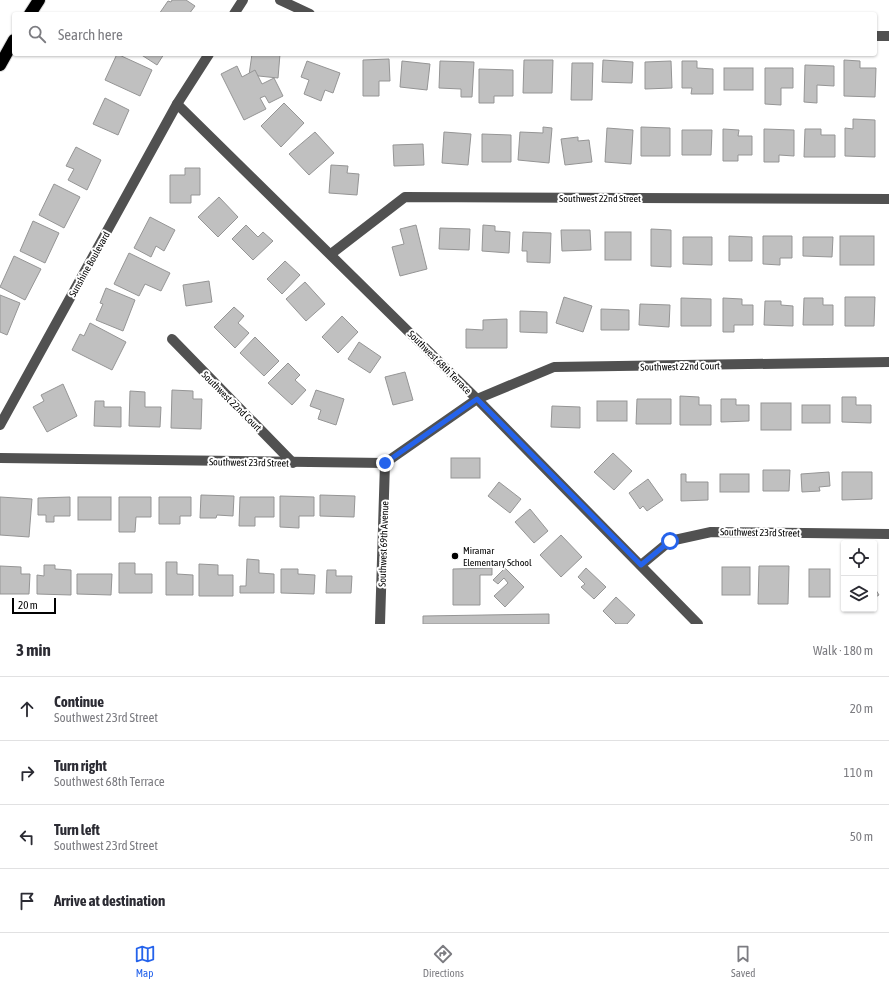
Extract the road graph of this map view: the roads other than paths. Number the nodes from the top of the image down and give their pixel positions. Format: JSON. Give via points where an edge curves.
{"nodes":[{"id":1,"x":38,"y":0,"type":"edge"},
{"id":2,"x":243,"y":0,"type":"edge"},
{"id":3,"x":280,"y":0,"type":"edge"},
{"id":4,"x":31,"y":12,"type":"edge"},
{"id":5,"x":235,"y":12,"type":"edge"},
{"id":6,"x":306,"y":12,"type":"edge"},
{"id":7,"x":877,"y":36,"type":"edge"},
{"id":8,"x":889,"y":36,"type":"edge"},
{"id":9,"x":12,"y":44,"type":"edge"},
{"id":10,"x":208,"y":56,"type":"edge"},
{"id":11,"x":0,"y":65,"type":"edge"},
{"id":12,"x":177,"y":104,"type":"junction"},
{"id":13,"x":889,"y":199,"type":"edge"},
{"id":14,"x":331,"y":254,"type":"junction"},
{"id":15,"x":172,"y":339,"type":"dead end"},
{"id":16,"x":889,"y":362,"type":"edge"},
{"id":17,"x":477,"y":399,"type":"junction"},
{"id":18,"x":0,"y":425,"type":"edge"},
{"id":19,"x":0,"y":458,"type":"edge"},
{"id":20,"x":293,"y":463,"type":"junction"},
{"id":21,"x":385,"y":463,"type":"junction"},
{"id":22,"x":889,"y":534,"type":"edge"},
{"id":23,"x":641,"y":565,"type":"junction"},
{"id":24,"x":380,"y":624,"type":"edge"},
{"id":25,"x":698,"y":624,"type":"edge"}],
"edges":[{"from":1,"to":4,"type":"highway"},
{"from":2,"to":5,"type":"street"},
{"from":3,"to":6,"type":"street"},
{"from":7,"to":8,"type":"street"},
{"from":9,"to":11,"type":"highway"},
{"from":10,"to":12,"type":"street","name":"Sunshine Boulevard"},
{"from":12,"to":14,"type":"street","name":"Southwest 68th Terrace"},
{"from":12,"to":18,"type":"street","name":"Sunshine Boulevard"},
{"from":13,"to":14,"type":"street","name":"Southwest 22nd Street","via":[[405,197]]},
{"from":14,"to":17,"type":"street","name":"Southwest 68th Terrace"},
{"from":15,"to":20,"type":"street","name":"Southwest 22nd Court"},
{"from":16,"to":17,"type":"street","name":"Southwest 22nd Court","via":[[554,368]]},
{"from":17,"to":21,"type":"street"},
{"from":17,"to":23,"type":"street","name":"Southwest 68th Terrace"},
{"from":19,"to":20,"type":"street","name":"Southwest 23rd Street"},
{"from":20,"to":21,"type":"street","name":"Southwest 23rd Street"},
{"from":21,"to":24,"type":"street","name":"Southwest 69th Avenue"},
{"from":22,"to":23,"type":"street","name":"Southwest 23rd Street","via":[[711,532],[670,541]]},
{"from":23,"to":25,"type":"street","name":"Southwest 68th Terrace"}]}
